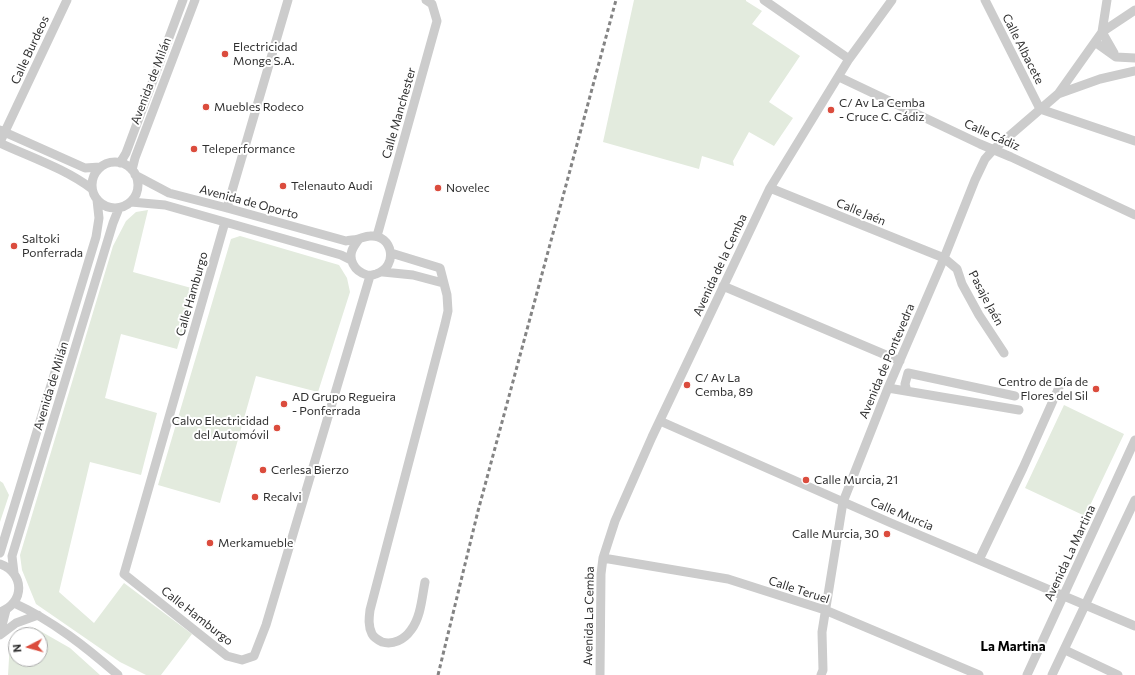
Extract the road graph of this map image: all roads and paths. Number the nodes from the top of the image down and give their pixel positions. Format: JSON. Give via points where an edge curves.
{"nodes":[{"id":1,"x":67,"y":0,"type":"edge"},
{"id":2,"x":183,"y":0,"type":"edge"},
{"id":3,"x":195,"y":0,"type":"edge"},
{"id":4,"x":288,"y":0,"type":"edge"},
{"id":5,"x":426,"y":0,"type":"edge"},
{"id":6,"x":764,"y":0,"type":"edge"},
{"id":7,"x":892,"y":0,"type":"edge"},
{"id":8,"x":985,"y":0,"type":"edge"},
{"id":9,"x":1106,"y":0,"type":"edge"},
{"id":10,"x":1135,"y":10,"type":"edge"},
{"id":11,"x":1102,"y":32,"type":"junction"},
{"id":12,"x":1095,"y":42,"type":"junction"},
{"id":13,"x":1116,"y":56,"type":"junction"},
{"id":14,"x":1135,"y":58,"type":"edge"},
{"id":15,"x":849,"y":59,"type":"junction"},
{"id":16,"x":1077,"y":67,"type":"junction"},
{"id":17,"x":1135,"y":71,"type":"edge"},
{"id":18,"x":839,"y":76,"type":"junction"},
{"id":19,"x":1091,"y":82,"type":"junction"},
{"id":20,"x":1058,"y":94,"type":"junction"},
{"id":21,"x":1040,"y":109,"type":"junction"},
{"id":22,"x":2,"y":131,"type":"edge"},
{"id":23,"x":1135,"y":141,"type":"edge"},
{"id":24,"x":0,"y":142,"type":"edge"},
{"id":25,"x":993,"y":150,"type":"junction"},
{"id":26,"x":120,"y":163,"type":"junction"},
{"id":27,"x":100,"y":167,"type":"junction"},
{"id":28,"x":134,"y":173,"type":"junction"},
{"id":29,"x":770,"y":188,"type":"junction"},
{"id":30,"x":92,"y":190,"type":"junction"},
{"id":31,"x":97,"y":200,"type":"junction"},
{"id":32,"x":131,"y":202,"type":"junction"},
{"id":33,"x":120,"y":208,"type":"junction"},
{"id":34,"x":227,"y":208,"type":"junction"},
{"id":35,"x":1135,"y":215,"type":"edge"},
{"id":36,"x":225,"y":222,"type":"junction"},
{"id":37,"x":377,"y":236,"type":"junction"},
{"id":38,"x":359,"y":239,"type":"junction"},
{"id":39,"x":391,"y":253,"type":"junction"},
{"id":40,"x":944,"y":258,"type":"junction"},
{"id":41,"x":351,"y":260,"type":"junction"},
{"id":42,"x":383,"y":272,"type":"junction"},
{"id":43,"x":370,"y":276,"type":"junction"},
{"id":44,"x":443,"y":283,"type":"junction"},
{"id":45,"x":723,"y":286,"type":"junction"},
{"id":46,"x":1004,"y":353,"type":"dead end"},
{"id":47,"x":900,"y":361,"type":"junction"},
{"id":48,"x":1060,"y":386,"type":"dead end"},
{"id":49,"x":888,"y":388,"type":"junction"},
{"id":50,"x":907,"y":391,"type":"junction"},
{"id":51,"x":1015,"y":396,"type":"dead end"},
{"id":52,"x":1019,"y":410,"type":"dead end"},
{"id":53,"x":660,"y":421,"type":"junction"},
{"id":54,"x":1135,"y":440,"type":"edge"},
{"id":55,"x":1135,"y":500,"type":"edge"},
{"id":56,"x":843,"y":502,"type":"junction"},
{"id":57,"x":0,"y":553,"type":"edge"},
{"id":58,"x":603,"y":558,"type":"junction"},
{"id":59,"x":979,"y":560,"type":"junction"},
{"id":60,"x":0,"y":564,"type":"edge"},
{"id":61,"x":14,"y":573,"type":"junction"},
{"id":62,"x":425,"y":582,"type":"dead end"},
{"id":63,"x":1063,"y":596,"type":"junction"},
{"id":64,"x":14,"y":603,"type":"junction"},
{"id":65,"x":1086,"y":605,"type":"junction"},
{"id":66,"x":825,"y":610,"type":"junction"},
{"id":67,"x":3,"y":611,"type":"edge"},
{"id":68,"x":38,"y":615,"type":"junction"},
{"id":69,"x":1135,"y":626,"type":"edge"},
{"id":70,"x":0,"y":634,"type":"edge"},
{"id":71,"x":1065,"y":650,"type":"junction"},
{"id":72,"x":118,"y":675,"type":"edge"},
{"id":73,"x":600,"y":675,"type":"edge"},
{"id":74,"x":821,"y":675,"type":"edge"},
{"id":75,"x":979,"y":675,"type":"edge"},
{"id":76,"x":1027,"y":675,"type":"edge"},
{"id":77,"x":1052,"y":675,"type":"edge"},
{"id":78,"x":1118,"y":675,"type":"edge"}],
"edges":[{"from":1,"to":22,"type":"street","name":"Calle Burdeos"},
{"from":2,"to":26,"type":"street","name":"Avenida de Milán"},
{"from":3,"to":28,"type":"street","name":"Avenida de Milán","via":[[135,158]]},
{"from":4,"to":34,"type":"street"},
{"from":5,"to":37,"type":"street","name":"Calle Manchester","via":[[432,4],[437,21]]},
{"from":6,"to":15,"type":"street"},
{"from":7,"to":15,"type":"street","name":"Avenida de la Cemba"},
{"from":8,"to":21,"type":"street","name":"Calle Albacete"},
{"from":9,"to":11,"type":"street"},
{"from":10,"to":11,"type":"street"},
{"from":11,"to":12,"type":"street","name":"Avenida de Pontevedra"},
{"from":11,"to":13,"type":"street"},
{"from":12,"to":13,"type":"street"},
{"from":12,"to":16,"type":"street","name":"Avenida de Pontevedra"},
{"from":13,"to":14,"type":"street"},
{"from":15,"to":18,"type":"street","name":"Avenida de la Cemba"},
{"from":16,"to":19,"type":"street","via":[[1083,80]]},
{"from":16,"to":20,"type":"street","name":"Avenida de Pontevedra"},
{"from":17,"to":19,"type":"street","name":"Avenida de Pontevedra"},
{"from":18,"to":25,"type":"street","name":"Calle Cádiz"},
{"from":18,"to":29,"type":"street","name":"Avenida de la Cemba"},
{"from":19,"to":20,"type":"street","name":"Avenida de Pontevedra"},
{"from":20,"to":21,"type":"street","name":"Avenida de Pontevedra"},
{"from":21,"to":23,"type":"street"},
{"from":21,"to":25,"type":"street","name":"Avenida de Pontevedra"},
{"from":22,"to":24,"type":"street","name":"Calle Burdeos"},
{"from":22,"to":27,"type":"street","via":[[85,168]]},
{"from":24,"to":30,"type":"street","via":[[67,173]]},
{"from":25,"to":35,"type":"street","name":"Calle Cádiz"},
{"from":25,"to":40,"type":"street","name":"Avenida de Pontevedra","via":[[975,180]]},
{"from":26,"to":27,"type":"street","via":[[108,163]]},
{"from":26,"to":28,"type":"street"},
{"from":27,"to":30,"type":"street","via":[[93,177]]},
{"from":28,"to":32,"type":"street","via":[[137,189]]},
{"from":28,"to":34,"type":"street","name":"Avenida de Oporto","via":[[169,193]]},
{"from":29,"to":40,"type":"street","name":"Calle Jaén"},
{"from":29,"to":45,"type":"street","name":"Avenida de la Cemba"},
{"from":30,"to":31,"type":"street"},
{"from":31,"to":33,"type":"street","via":[[107,207]]},
{"from":31,"to":57,"type":"street","name":"Avenida de Milán","via":[[99,218],[96,237]]},
{"from":32,"to":33,"type":"street"},
{"from":32,"to":36,"type":"street","name":"Avenida de Oporto","via":[[165,204]]},
{"from":33,"to":61,"type":"street","name":"Avenida de Milán","via":[[12,556]]},
{"from":34,"to":38,"type":"street","name":"Avenida de Oporto","via":[[346,241]]},
{"from":36,"to":41,"type":"street","name":"Avenida de Oporto"},
{"from":36,"to":43,"type":"street","name":"Calle Hamburgo","via":[[124,574],[227,656],[242,660],[254,656],[266,625]]},
{"from":37,"to":38,"type":"street"},
{"from":37,"to":39,"type":"street","via":[[386,242]]},
{"from":38,"to":41,"type":"street","via":[[352,250]]},
{"from":39,"to":42,"type":"street","via":[[389,263]]},
{"from":39,"to":44,"type":"street","via":[[440,268]]},
{"from":40,"to":46,"type":"street","name":"Pasaje Jaén","via":[[957,269],[978,315]]},
{"from":40,"to":47,"type":"street","name":"Avenida de Pontevedra"},
{"from":41,"to":43,"type":"street","via":[[360,273]]},
{"from":42,"to":43,"type":"street"},
{"from":42,"to":44,"type":"street","via":[[413,275]]},
{"from":44,"to":62,"type":"street","via":[[447,295],[446,324],[370,610],[368,620],[372,636],[391,644],[407,635],[417,620]]},
{"from":45,"to":47,"type":"street"},
{"from":45,"to":53,"type":"street","name":"Avenida de la Cemba"},
{"from":47,"to":49,"type":"street","name":"Avenida de Pontevedra"},
{"from":48,"to":59,"type":"street"},
{"from":49,"to":50,"type":"street"},
{"from":49,"to":56,"type":"street","name":"Avenida de Pontevedra"},
{"from":50,"to":51,"type":"street","via":[[905,384],[908,373]]},
{"from":50,"to":52,"type":"street"},
{"from":53,"to":56,"type":"street","name":"Calle Murcia"},
{"from":53,"to":58,"type":"street","name":"Avenida de la Cemba","via":[[615,521]]},
{"from":54,"to":63,"type":"street","name":"Avenida La Martina"},
{"from":55,"to":65,"type":"street"},
{"from":56,"to":59,"type":"street","name":"Calle Murcia"},
{"from":56,"to":66,"type":"street","name":"Avenida de Pontevedra"},
{"from":58,"to":66,"type":"street","name":"Calle Teruel","via":[[728,579]]},
{"from":58,"to":73,"type":"street","name":"Avenida La Cemba"},
{"from":59,"to":63,"type":"street","name":"Calle Murcia"},
{"from":60,"to":61,"type":"street"},
{"from":61,"to":64,"type":"street","name":"Avenida de Milán","via":[[19,586]]},
{"from":63,"to":65,"type":"street","name":"Calle Murcia"},
{"from":63,"to":76,"type":"street","name":"Avenida La Martina"},
{"from":64,"to":67,"type":"street"},
{"from":64,"to":68,"type":"street"},
{"from":65,"to":69,"type":"street","name":"Calle Murcia"},
{"from":65,"to":71,"type":"street"},
{"from":66,"to":74,"type":"street","name":"Avenida de Pontevedra"},
{"from":66,"to":75,"type":"street","name":"Calle Teruel"},
{"from":67,"to":70,"type":"street"},
{"from":68,"to":70,"type":"street","via":[[16,623]]},
{"from":68,"to":72,"type":"street","via":[[87,648]]},
{"from":71,"to":77,"type":"street"},
{"from":71,"to":78,"type":"street"}]}
